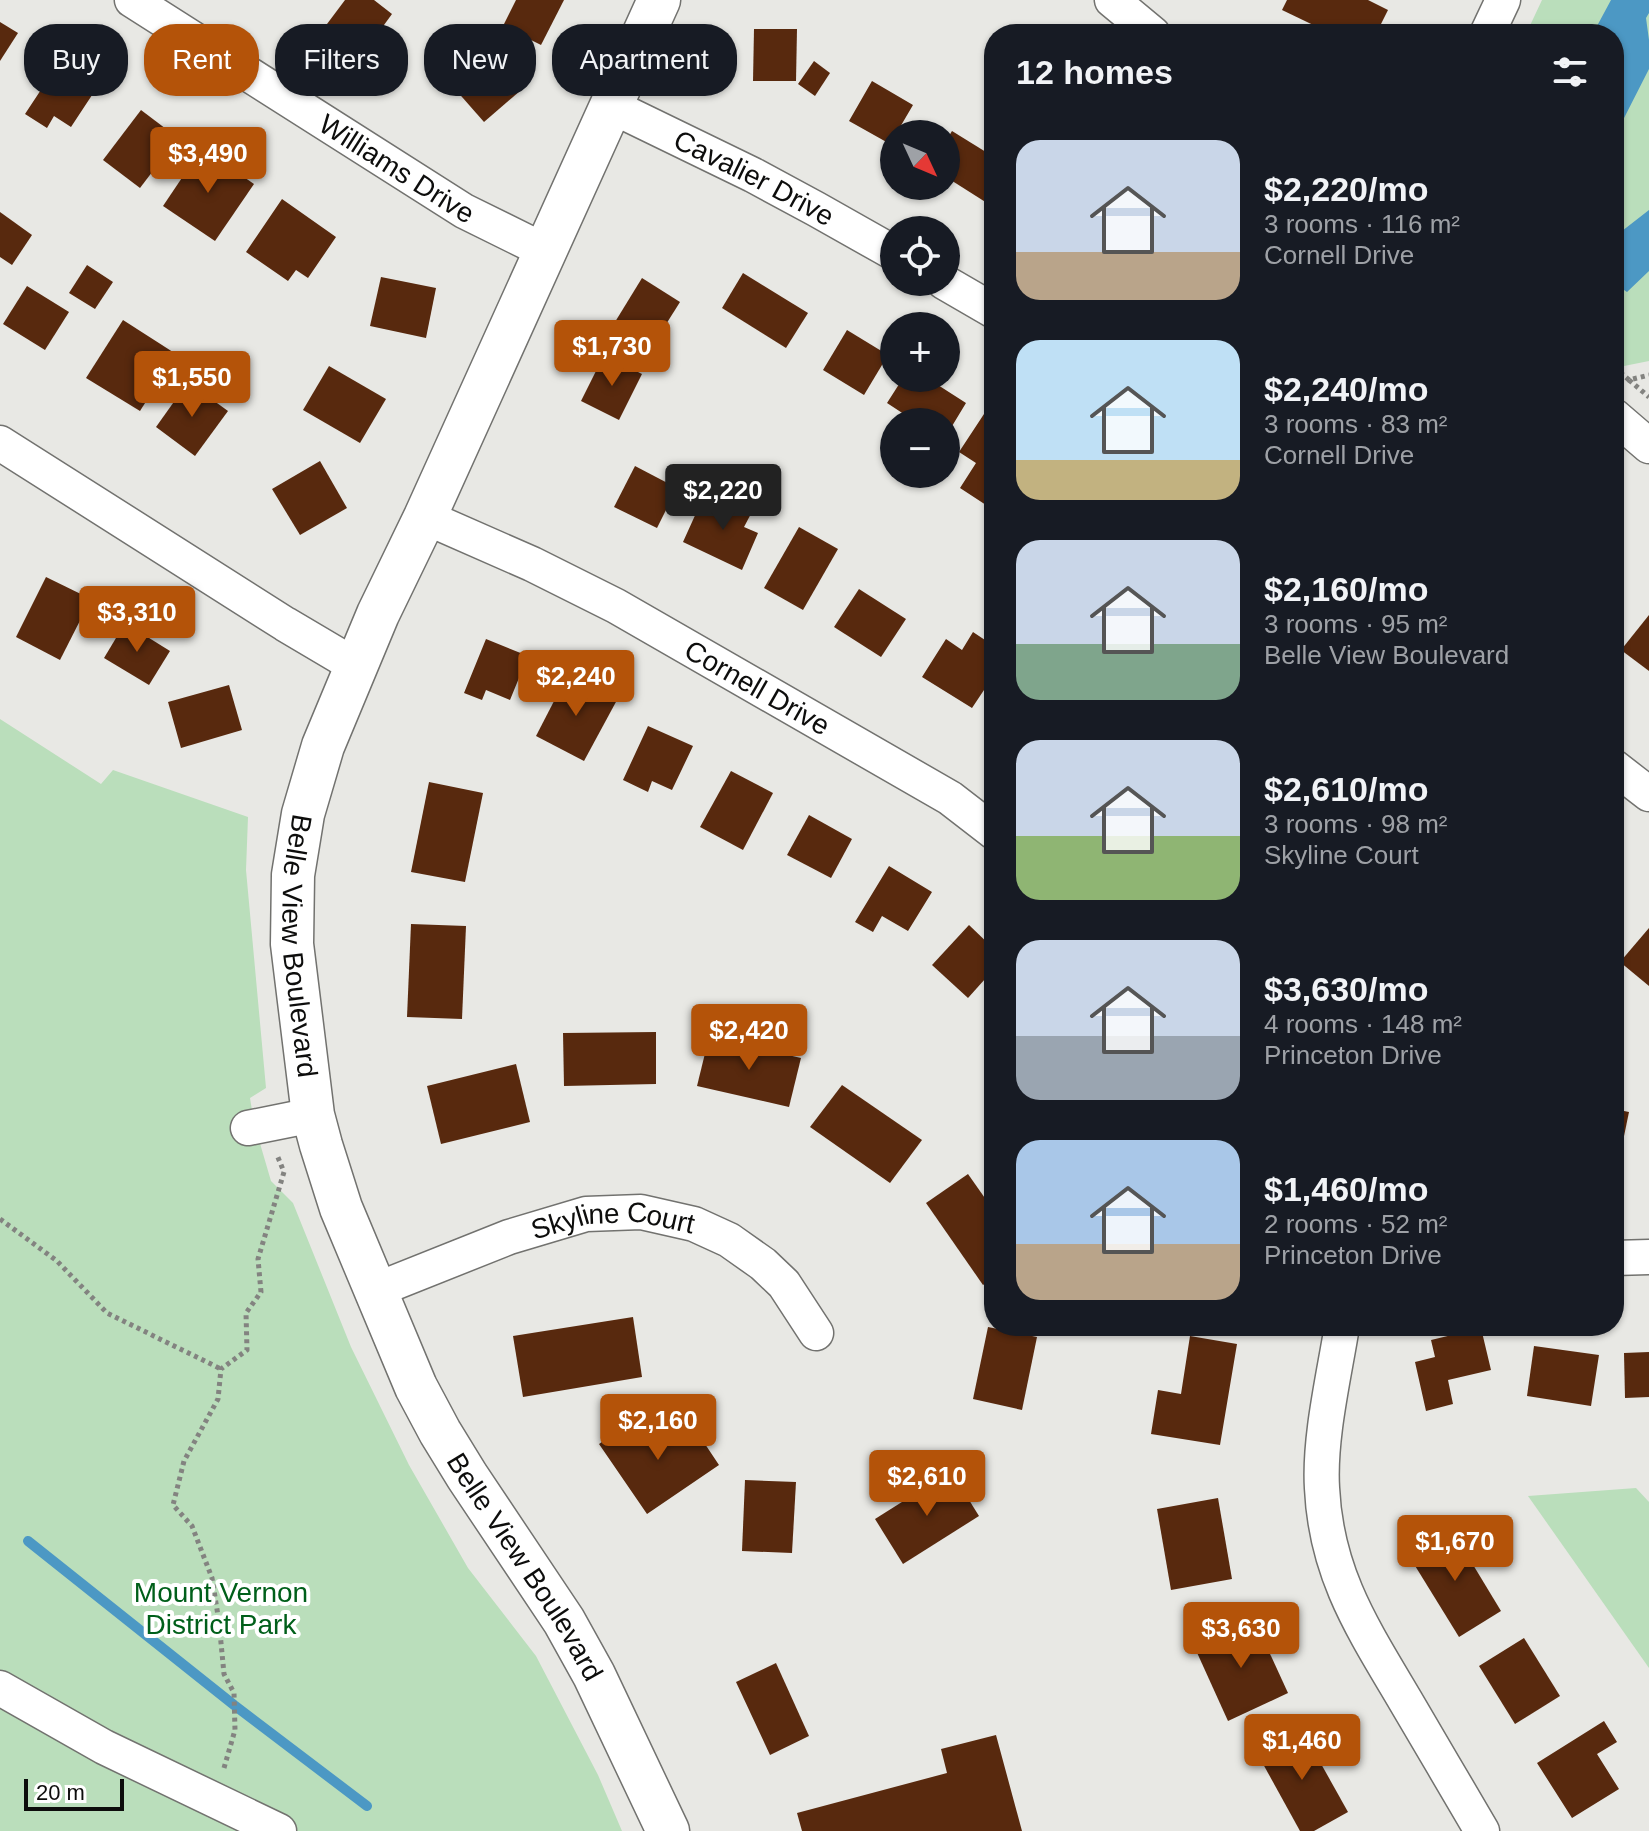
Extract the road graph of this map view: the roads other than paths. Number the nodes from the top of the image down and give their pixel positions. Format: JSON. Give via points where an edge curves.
{"nodes":[{"id":1,"x":132,"y":0,"type":"edge"},
{"id":2,"x":659,"y":0,"type":"edge"},
{"id":3,"x":1112,"y":0,"type":"edge"},
{"id":4,"x":1503,"y":0,"type":"edge"},
{"id":5,"x":1141,"y":24,"type":"edge"},
{"id":6,"x":1492,"y":24,"type":"edge"},
{"id":7,"x":611,"y":106,"type":"junction"},
{"id":8,"x":880,"y":245,"type":"edge"},
{"id":9,"x":545,"y":251,"type":"junction"},
{"id":10,"x":960,"y":291,"type":"edge"},
{"id":11,"x":984,"y":305,"type":"edge"},
{"id":12,"x":1624,"y":425,"type":"edge"},
{"id":13,"x":0,"y":443,"type":"edge"},
{"id":14,"x":1649,"y":446,"type":"edge"},
{"id":15,"x":425,"y":517,"type":"junction"},
{"id":16,"x":356,"y":666,"type":"junction"},
{"id":17,"x":1624,"y":775,"type":"edge"},
{"id":18,"x":1649,"y":794,"type":"edge"},
{"id":19,"x":984,"y":824,"type":"edge"},
{"id":20,"x":313,"y":1115,"type":"junction"},
{"id":21,"x":257,"y":1126,"type":"road end"},
{"id":22,"x":1649,"y":1257,"type":"edge"},
{"id":23,"x":1624,"y":1258,"type":"edge"},
{"id":24,"x":376,"y":1290,"type":"junction"},
{"id":25,"x":816,"y":1333,"type":"dead end"},
{"id":26,"x":1340,"y":1336,"type":"edge"},
{"id":27,"x":0,"y":1688,"type":"edge"},
{"id":28,"x":279,"y":1831,"type":"edge"},
{"id":29,"x":668,"y":1831,"type":"edge"},
{"id":30,"x":1482,"y":1831,"type":"edge"}],
"edges":[{"from":1,"to":9,"type":"street","name":"Williams Drive","via":[[464,211]]},
{"from":2,"to":7,"type":"main road","name":"Belle View Boulevard"},
{"from":3,"to":5,"type":"street"},
{"from":4,"to":6,"type":"street"},
{"from":7,"to":8,"type":"street","name":"Cavalier Drive"},
{"from":7,"to":9,"type":"main road","name":"Belle View Boulevard"},
{"from":9,"to":15,"type":"main road","name":"Belle View Boulevard"},
{"from":10,"to":11,"type":"street"},
{"from":12,"to":14,"type":"street"},
{"from":13,"to":16,"type":"street"},
{"from":15,"to":16,"type":"main road","name":"Belle View Boulevard"},
{"from":15,"to":19,"type":"street","name":"Cornell Drive","via":[[616,606],[950,798]]},
{"from":16,"to":20,"type":"main road","name":"Belle View Boulevard","via":[[323,746],[303,814],[293,875],[292,944]]},
{"from":17,"to":18,"type":"street"},
{"from":20,"to":21,"type":"street"},
{"from":20,"to":24,"type":"main road","name":"Belle View Boulevard","via":[[341,1208]]},
{"from":22,"to":23,"type":"street"},
{"from":24,"to":25,"type":"street","name":"Skyline Court","via":[[509,1237],[586,1214],[641,1212],[694,1224],[729,1240],[784,1284]]},
{"from":24,"to":29,"type":"main road","name":"Belle View Boulevard","via":[[440,1432],[564,1621]]},
{"from":26,"to":30,"type":"street","via":[[1323,1446],[1326,1533],[1358,1621]]},
{"from":27,"to":28,"type":"street","via":[[104,1747]]}]}
